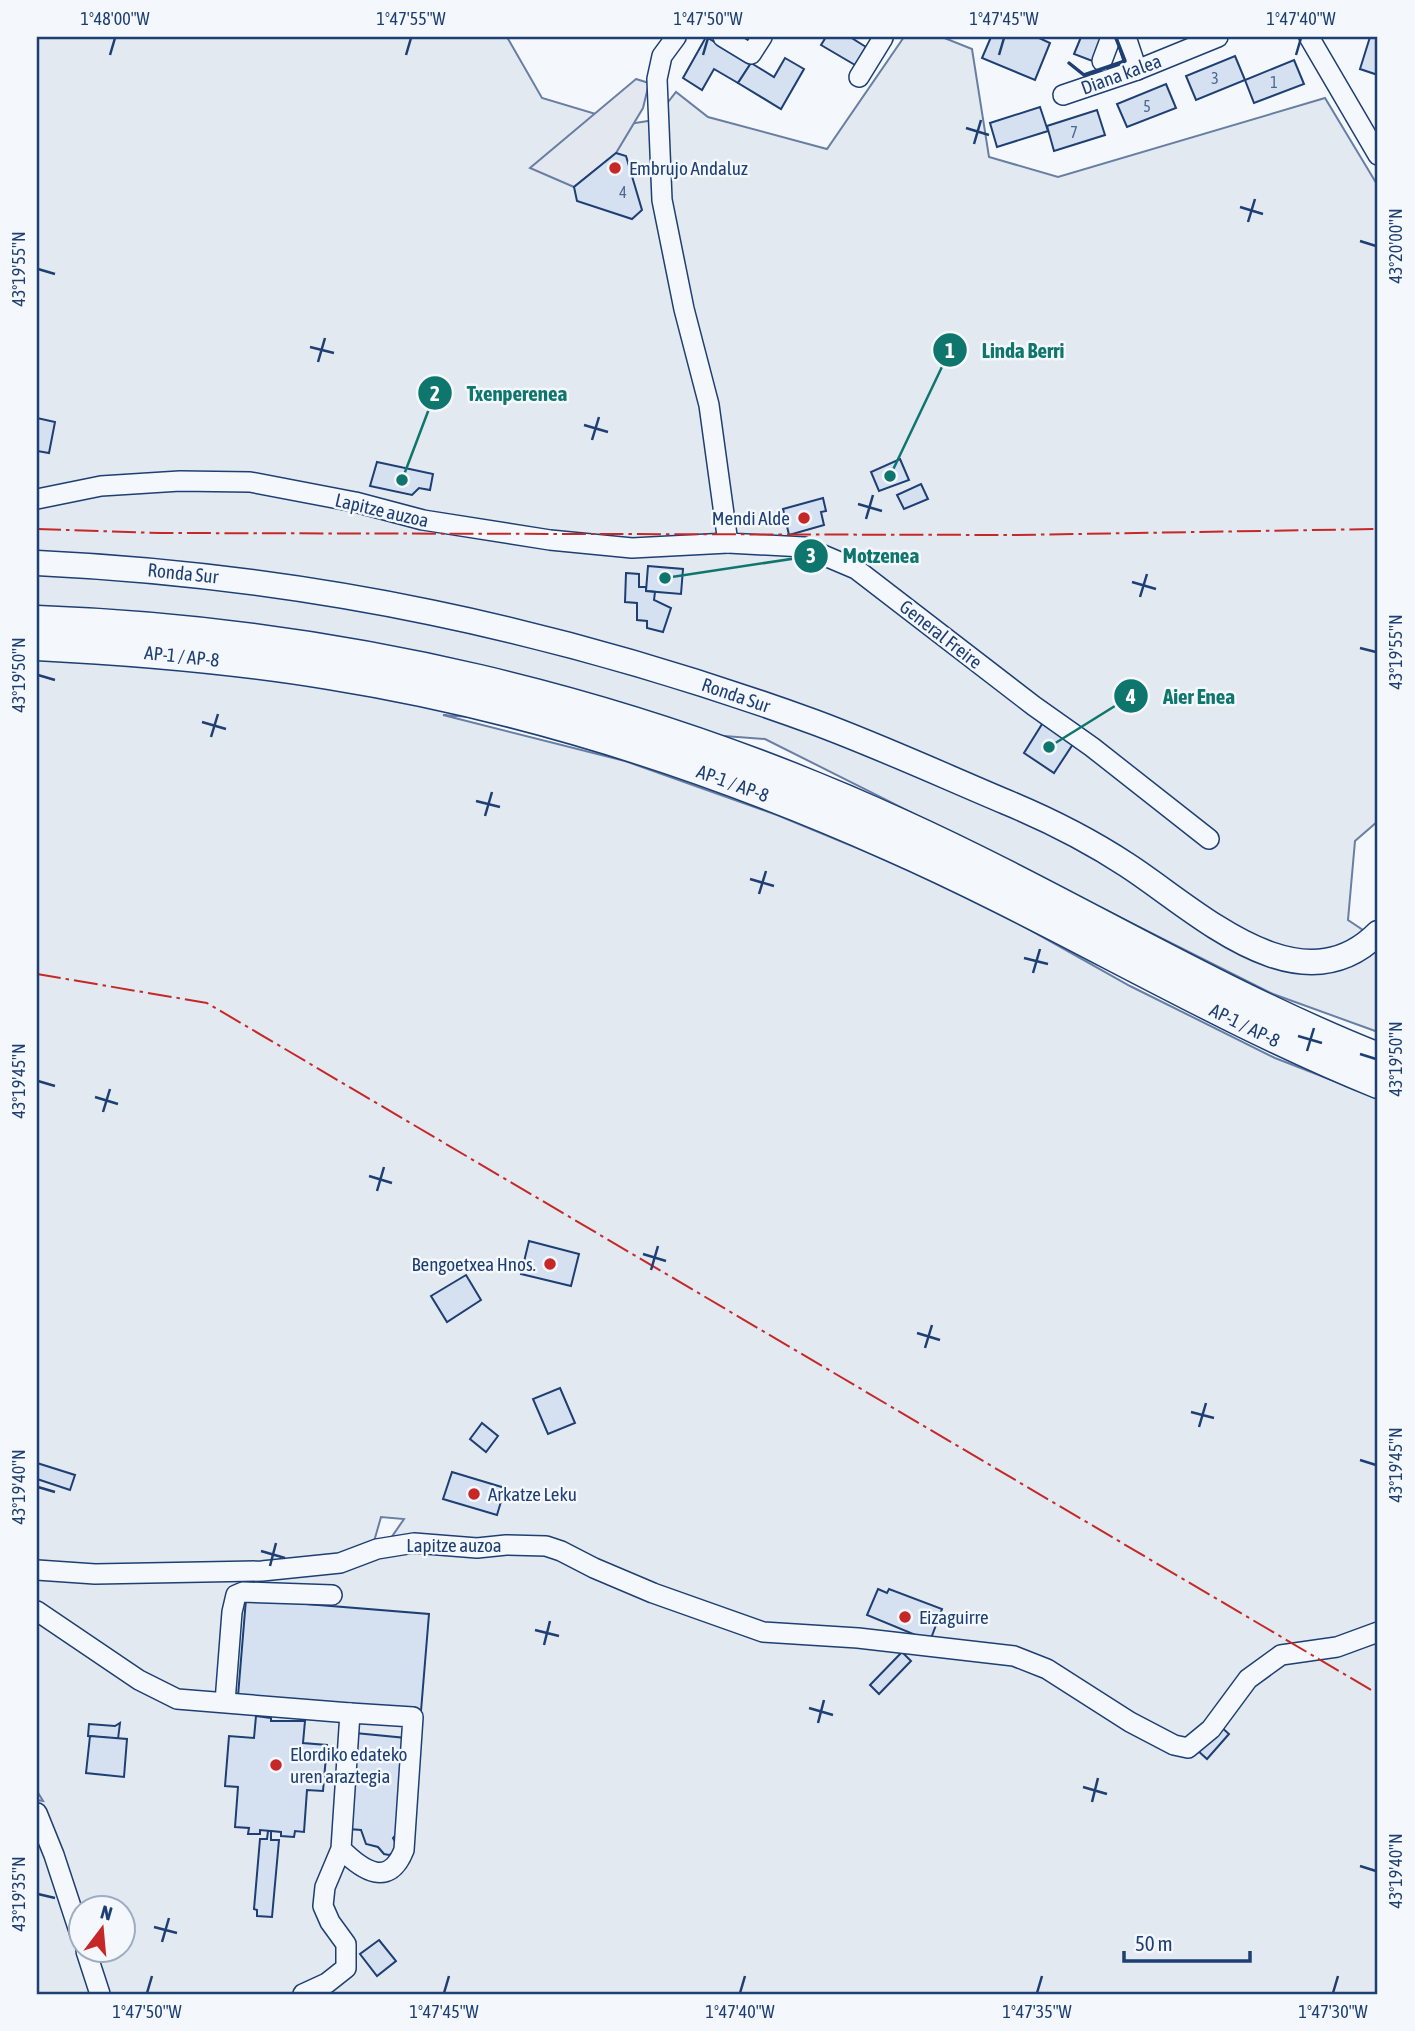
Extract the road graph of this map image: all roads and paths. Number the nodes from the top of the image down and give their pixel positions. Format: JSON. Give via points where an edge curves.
{"nodes":[{"id":1,"x":676,"y":37,"type":"edge"},
{"id":2,"x":723,"y":37,"type":"edge"},
{"id":3,"x":762,"y":37,"type":"edge"},
{"id":4,"x":881,"y":37,"type":"edge"},
{"id":5,"x":1111,"y":37,"type":"edge"},
{"id":6,"x":1126,"y":37,"type":"edge"},
{"id":7,"x":1218,"y":37,"type":"edge"},
{"id":8,"x":1309,"y":37,"type":"edge"},
{"id":9,"x":1102,"y":61,"type":"dead end"},
{"id":10,"x":1137,"y":70,"type":"junction"},
{"id":11,"x":859,"y":77,"type":"dead end"},
{"id":12,"x":1063,"y":95,"type":"dead end"},
{"id":13,"x":1378,"y":155,"type":"edge"},
{"id":14,"x":37,"y":499,"type":"edge"},
{"id":15,"x":727,"y":543,"type":"junction"},
{"id":16,"x":37,"y":563,"type":"edge"},
{"id":17,"x":37,"y":620,"type":"edge"},
{"id":18,"x":37,"y":646,"type":"edge"},
{"id":19,"x":1209,"y":839,"type":"dead end"},
{"id":20,"x":1378,"y":933,"type":"edge"},
{"id":21,"x":1378,"y":1057,"type":"edge"},
{"id":22,"x":1378,"y":1084,"type":"edge"},
{"id":23,"x":37,"y":1570,"type":"edge"},
{"id":24,"x":332,"y":1595,"type":"dead end"},
{"id":25,"x":37,"y":1611,"type":"edge"},
{"id":26,"x":1378,"y":1632,"type":"edge"},
{"id":27,"x":225,"y":1702,"type":"junction"},
{"id":28,"x":349,"y":1713,"type":"junction"},
{"id":29,"x":37,"y":1814,"type":"edge"},
{"id":30,"x":341,"y":1849,"type":"junction"},
{"id":31,"x":67,"y":1895,"type":"edge"},
{"id":32,"x":91,"y":1965,"type":"edge"},
{"id":33,"x":100,"y":1994,"type":"edge"},
{"id":34,"x":303,"y":1994,"type":"edge"}],
"edges":[{"from":1,"to":15,"type":"street","via":[[662,56],[657,79],[662,200],[709,405]]},
{"from":2,"to":3,"type":"street","via":[[751,54]]},
{"from":4,"to":11,"type":"street"},
{"from":5,"to":9,"type":"street"},
{"from":6,"to":10,"type":"street"},
{"from":7,"to":10,"type":"street","name":"Diana kalea"},
{"from":8,"to":13,"type":"street"},
{"from":10,"to":12,"type":"street","name":"Diana kalea"},
{"from":14,"to":15,"type":"street","name":"Lapitze auzoa","via":[[101,486],[250,482],[423,520],[550,540],[632,548]]},
{"from":15,"to":19,"type":"street","name":"General Freire","via":[[804,547],[856,569]]},
{"from":16,"to":20,"type":"main road","name":"Ronda Sur","via":[[263,582],[417,608],[589,649],[813,722],[1009,803],[1112,856],[1240,942],[1267,954],[1296,961],[1327,960],[1357,950]]},
{"from":17,"to":21,"type":"highway","name":"AP-1 / AP-8","via":[[188,630],[335,650],[481,679],[624,718],[765,767],[902,824],[1290,1019]]},
{"from":18,"to":22,"type":"highway","name":"AP-1 / AP-8","via":[[186,656],[331,675],[475,704],[617,743],[756,791],[892,847],[1236,1021]]},
{"from":23,"to":26,"type":"street","name":"Lapitze auzoa","via":[[95,1574],[262,1571],[340,1563],[377,1549],[414,1543],[477,1548],[547,1546],[653,1593],[763,1632],[1014,1656],[1047,1669],[1180,1748],[1188,1748],[1211,1729],[1248,1679],[1281,1655],[1337,1647]]},
{"from":24,"to":27,"type":"street","via":[[236,1595]]},
{"from":25,"to":27,"type":"street","via":[[177,1699]]},
{"from":27,"to":28,"type":"street"},
{"from":28,"to":30,"type":"street"},
{"from":28,"to":30,"type":"street","via":[[413,1717],[404,1850],[398,1865],[384,1872],[362,1869]]},
{"from":29,"to":31,"type":"street"},
{"from":30,"to":34,"type":"street","via":[[325,1886],[323,1906],[346,1944],[346,1968]]},
{"from":32,"to":33,"type":"street"}]}
